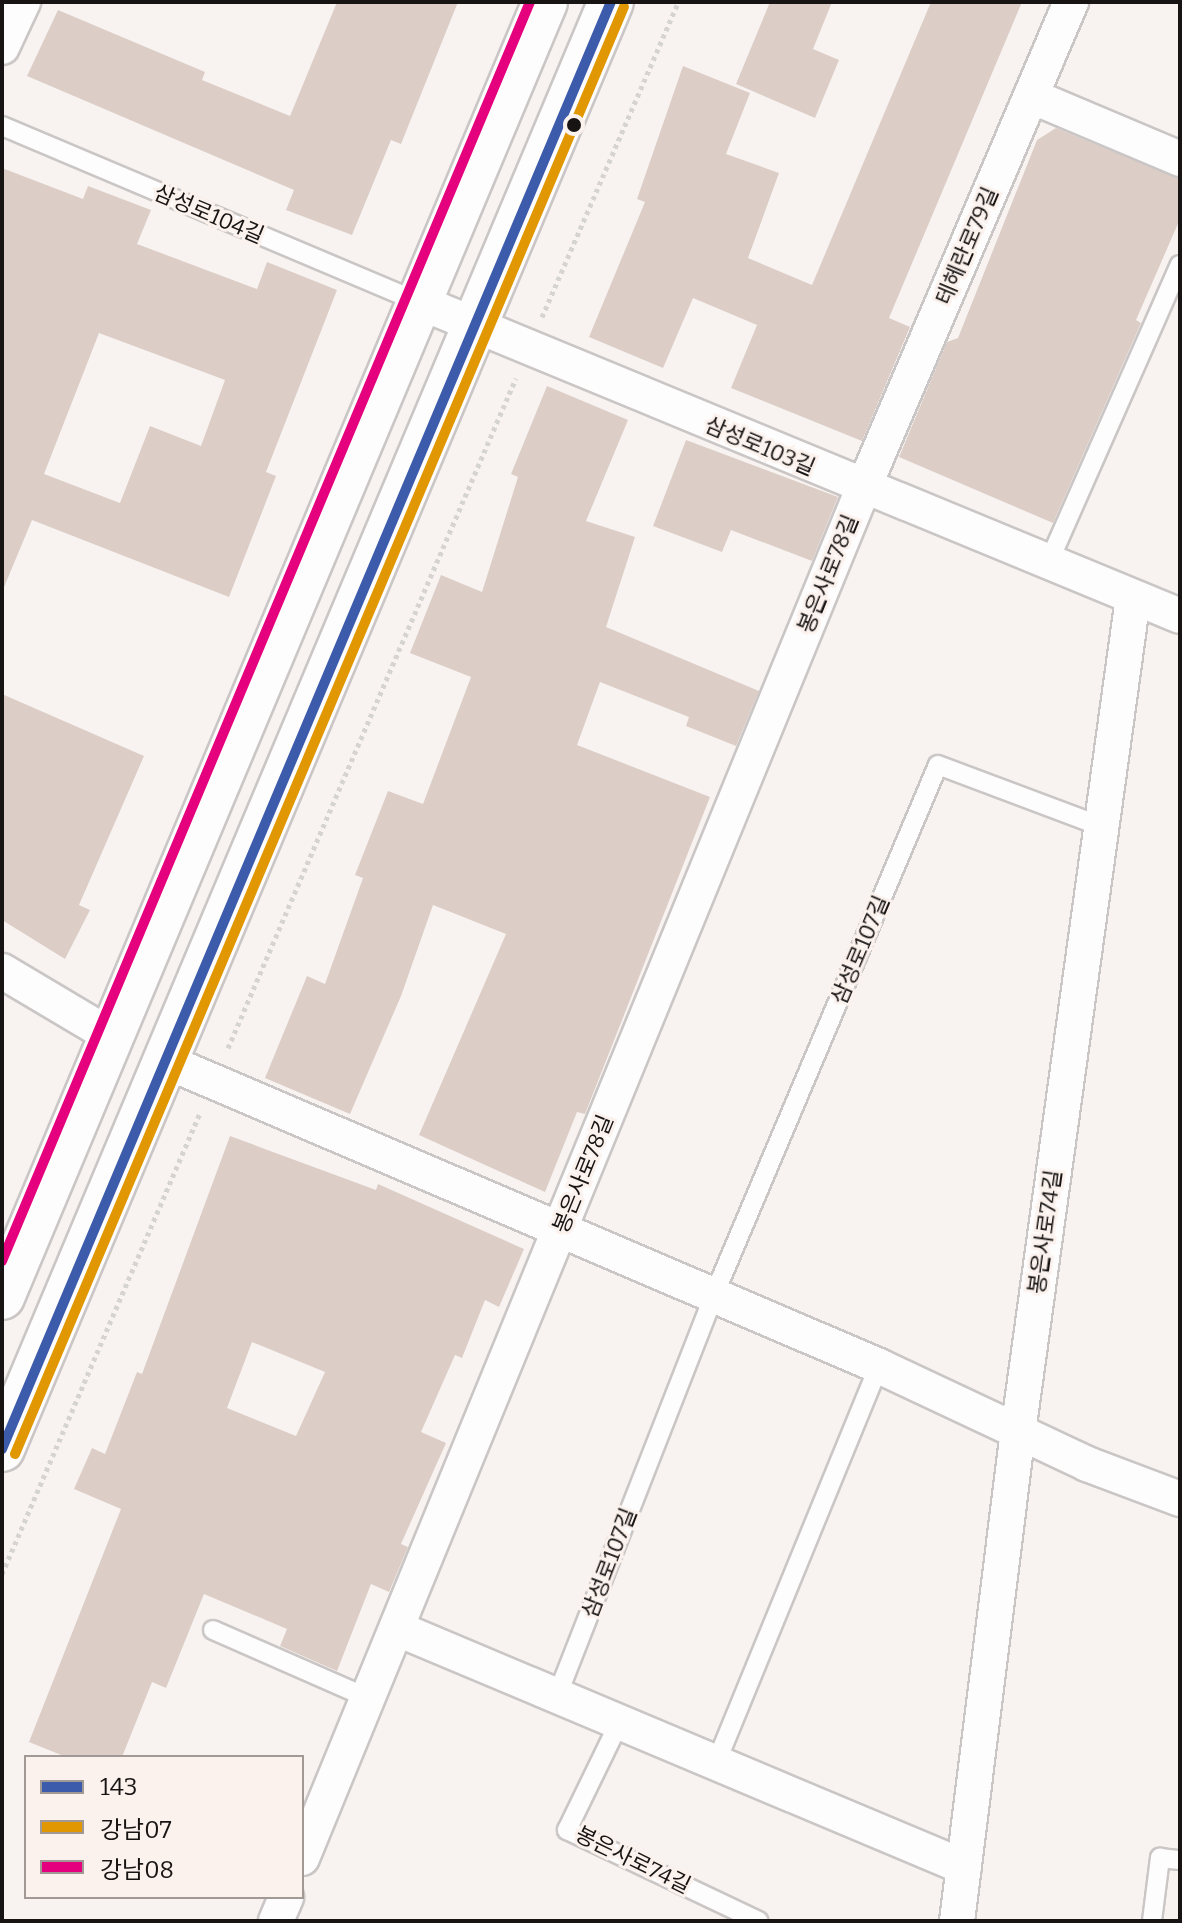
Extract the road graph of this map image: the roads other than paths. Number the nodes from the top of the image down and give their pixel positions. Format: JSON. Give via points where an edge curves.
{"nodes":[{"id":1,"x":23,"y":2,"type":"edge"},
{"id":2,"x":545,"y":2,"type":"edge"},
{"id":3,"x":611,"y":2,"type":"edge"},
{"id":4,"x":1071,"y":2,"type":"edge"},
{"id":5,"x":2,"y":47,"type":"edge"},
{"id":6,"x":1031,"y":96,"type":"junction"},
{"id":7,"x":2,"y":126,"type":"edge"},
{"id":8,"x":1180,"y":159,"type":"edge"},
{"id":9,"x":1180,"y":265,"type":"edge"},
{"id":10,"x":417,"y":301,"type":"junction"},
{"id":11,"x":473,"y":327,"type":"junction"},
{"id":12,"x":863,"y":489,"type":"junction"},
{"id":13,"x":1047,"y":566,"type":"junction"},
{"id":14,"x":1133,"y":598,"type":"junction"},
{"id":15,"x":1180,"y":616,"type":"edge"},
{"id":16,"x":1100,"y":826,"type":"junction"},
{"id":17,"x":2,"y":971,"type":"edge"},
{"id":18,"x":113,"y":1037,"type":"junction"},
{"id":19,"x":163,"y":1060,"type":"junction"},
{"id":20,"x":561,"y":1228,"type":"junction"},
{"id":21,"x":714,"y":1295,"type":"junction"},
{"id":22,"x":2,"y":1297,"type":"edge"},
{"id":23,"x":879,"y":1366,"type":"junction"},
{"id":24,"x":1018,"y":1432,"type":"junction"},
{"id":25,"x":2,"y":1449,"type":"edge"},
{"id":26,"x":1180,"y":1499,"type":"edge"},
{"id":27,"x":398,"y":1629,"type":"junction"},
{"id":28,"x":213,"y":1630,"type":"dead end"},
{"id":29,"x":557,"y":1696,"type":"junction"},
{"id":30,"x":368,"y":1698,"type":"junction"},
{"id":31,"x":619,"y":1723,"type":"junction"},
{"id":32,"x":716,"y":1763,"type":"junction"},
{"id":33,"x":304,"y":1853,"type":"edge"},
{"id":34,"x":1180,"y":1860,"type":"edge"},
{"id":35,"x":964,"y":1867,"type":"junction"},
{"id":36,"x":285,"y":1899,"type":"edge"},
{"id":37,"x":276,"y":1921,"type":"edge"},
{"id":38,"x":759,"y":1921,"type":"edge"},
{"id":39,"x":957,"y":1921,"type":"edge"},
{"id":40,"x":1152,"y":1921,"type":"edge"}],
"edges":[{"from":1,"to":5,"type":"street"},
{"from":2,"to":10,"type":"main road"},
{"from":3,"to":11,"type":"main road"},
{"from":4,"to":6,"type":"street","name":"테헤란로79길"},
{"from":6,"to":8,"type":"street"},
{"from":6,"to":12,"type":"street","name":"테헤란로79길"},
{"from":7,"to":10,"type":"lane","name":"삼성로104길"},
{"from":9,"to":13,"type":"lane"},
{"from":10,"to":11,"type":"street","name":"삼성로103길"},
{"from":10,"to":18,"type":"main road"},
{"from":11,"to":12,"type":"street","name":"삼성로103길"},
{"from":11,"to":19,"type":"main road"},
{"from":12,"to":13,"type":"street","name":"삼성로103길"},
{"from":12,"to":20,"type":"street","name":"봉은사로78길"},
{"from":13,"to":14,"type":"street","name":"삼성로103길"},
{"from":14,"to":15,"type":"street","name":"삼성로103길"},
{"from":14,"to":16,"type":"street","name":"봉은사로74길"},
{"from":16,"to":21,"type":"lane","name":"삼성로107길","via":[[938,765]]},
{"from":16,"to":24,"type":"street","name":"봉은사로74길"},
{"from":17,"to":18,"type":"street"},
{"from":18,"to":22,"type":"main road"},
{"from":19,"to":20,"type":"street"},
{"from":19,"to":25,"type":"main road"},
{"from":20,"to":21,"type":"street"},
{"from":20,"to":27,"type":"street","name":"봉은사로78길"},
{"from":21,"to":23,"type":"street"},
{"from":21,"to":29,"type":"lane","name":"삼성로107길"},
{"from":23,"to":24,"type":"street"},
{"from":23,"to":32,"type":"lane"},
{"from":24,"to":26,"type":"street"},
{"from":24,"to":35,"type":"street","name":"봉은사로74길"},
{"from":27,"to":29,"type":"street"},
{"from":27,"to":30,"type":"street","name":"봉은사로78길"},
{"from":28,"to":30,"type":"lane"},
{"from":29,"to":31,"type":"street"},
{"from":30,"to":33,"type":"street","name":"봉은사로78길"},
{"from":31,"to":32,"type":"street"},
{"from":31,"to":38,"type":"lane","name":"봉은사로74길","via":[[567,1830]]},
{"from":32,"to":35,"type":"street"},
{"from":34,"to":40,"type":"lane","via":[[1160,1858]]},
{"from":35,"to":39,"type":"street","name":"봉은사로74길"},
{"from":36,"to":37,"type":"street"}]}
